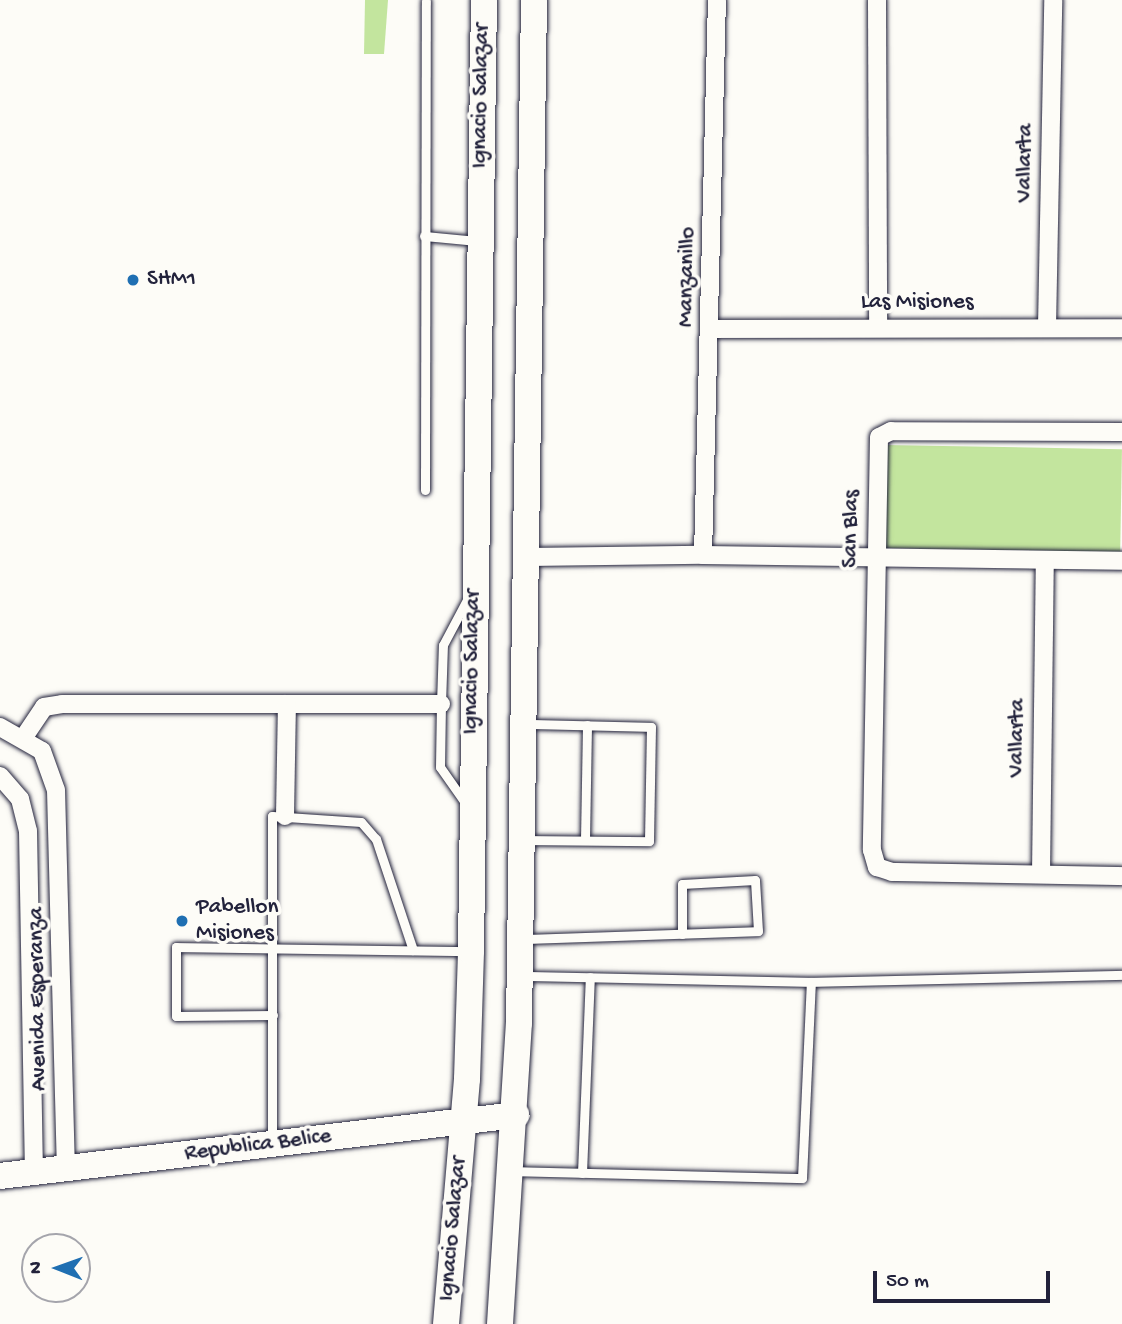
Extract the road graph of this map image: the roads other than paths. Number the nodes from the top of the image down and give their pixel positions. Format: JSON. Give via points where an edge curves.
{"nodes":[{"id":1,"x":484,"y":0,"type":"edge"},
{"id":2,"x":534,"y":0,"type":"edge"},
{"id":3,"x":718,"y":0,"type":"edge"},
{"id":4,"x":877,"y":0,"type":"edge"},
{"id":5,"x":1053,"y":0,"type":"edge"},
{"id":6,"x":426,"y":1,"type":"edge"},
{"id":7,"x":424,"y":236,"type":"junction"},
{"id":8,"x":480,"y":242,"type":"junction"},
{"id":9,"x":1047,"y":327,"type":"junction"},
{"id":10,"x":878,"y":328,"type":"junction"},
{"id":11,"x":1122,"y":328,"type":"edge"},
{"id":12,"x":712,"y":329,"type":"junction"},
{"id":13,"x":1122,"y":432,"type":"edge"},
{"id":14,"x":425,"y":490,"type":"dead end"},
{"id":15,"x":703,"y":555,"type":"junction"},
{"id":16,"x":528,"y":558,"type":"junction"},
{"id":17,"x":876,"y":558,"type":"junction"},
{"id":18,"x":1045,"y":560,"type":"junction"},
{"id":19,"x":1122,"y":561,"type":"edge"},
{"id":20,"x":474,"y":587,"type":"junction"},
{"id":21,"x":287,"y":704,"type":"junction"},
{"id":22,"x":440,"y":704,"type":"junction"},
{"id":23,"x":524,"y":724,"type":"junction"},
{"id":24,"x":587,"y":725,"type":"junction"},
{"id":25,"x":0,"y":727,"type":"edge"},
{"id":26,"x":24,"y":737,"type":"junction"},
{"id":27,"x":0,"y":776,"type":"edge"},
{"id":28,"x":471,"y":812,"type":"junction"},
{"id":29,"x":285,"y":816,"type":"junction"},
{"id":30,"x":60,"y":829,"type":"junction"},
{"id":31,"x":28,"y":831,"type":"junction"},
{"id":32,"x":523,"y":840,"type":"junction"},
{"id":33,"x":585,"y":840,"type":"junction"},
{"id":34,"x":1041,"y":874,"type":"junction"},
{"id":35,"x":1122,"y":876,"type":"edge"},
{"id":36,"x":682,"y":934,"type":"junction"},
{"id":37,"x":521,"y":939,"type":"junction"},
{"id":38,"x":272,"y":949,"type":"junction"},
{"id":39,"x":413,"y":950,"type":"junction"},
{"id":40,"x":471,"y":951,"type":"junction"},
{"id":41,"x":1122,"y":975,"type":"edge"},
{"id":42,"x":520,"y":976,"type":"junction"},
{"id":43,"x":590,"y":977,"type":"junction"},
{"id":44,"x":811,"y":982,"type":"junction"},
{"id":45,"x":272,"y":1015,"type":"junction"},
{"id":46,"x":516,"y":1115,"type":"junction"},
{"id":47,"x":464,"y":1121,"type":"junction"},
{"id":48,"x":272,"y":1144,"type":"junction"},
{"id":49,"x":66,"y":1168,"type":"junction"},
{"id":50,"x":34,"y":1171,"type":"junction"},
{"id":51,"x":512,"y":1171,"type":"junction"},
{"id":52,"x":582,"y":1173,"type":"junction"},
{"id":53,"x":0,"y":1176,"type":"edge"},
{"id":54,"x":446,"y":1324,"type":"edge"},
{"id":55,"x":500,"y":1324,"type":"edge"}],
"edges":[{"from":1,"to":8,"type":"main road","name":"Ignacio Salazar"},
{"from":2,"to":16,"type":"main road"},
{"from":3,"to":12,"type":"street","name":"Manzanillo"},
{"from":4,"to":10,"type":"street"},
{"from":5,"to":9,"type":"street","name":"Vallarta"},
{"from":6,"to":7,"type":"lane"},
{"from":7,"to":8,"type":"lane"},
{"from":7,"to":14,"type":"lane"},
{"from":8,"to":20,"type":"main road","name":"Ignacio Salazar"},
{"from":9,"to":10,"type":"street","name":"Las Misiones"},
{"from":9,"to":11,"type":"street","name":"Las Misiones"},
{"from":10,"to":12,"type":"street","name":"Las Misiones"},
{"from":12,"to":15,"type":"street","name":"Manzanillo"},
{"from":13,"to":17,"type":"street","name":"San Blas","via":[[883,432],[877,444]]},
{"from":15,"to":16,"type":"street"},
{"from":15,"to":17,"type":"street"},
{"from":16,"to":23,"type":"main road"},
{"from":17,"to":18,"type":"street"},
{"from":17,"to":34,"type":"street","name":"San Blas","via":[[872,850],[877,867],[892,872]]},
{"from":18,"to":19,"type":"street"},
{"from":18,"to":34,"type":"street","name":"Vallarta"},
{"from":20,"to":22,"type":"lane","via":[[443,645]]},
{"from":20,"to":28,"type":"main road","name":"Ignacio Salazar"},
{"from":21,"to":22,"type":"street"},
{"from":21,"to":26,"type":"street","via":[[44,707]]},
{"from":21,"to":29,"type":"street"},
{"from":22,"to":28,"type":"lane","via":[[440,767]]},
{"from":23,"to":24,"type":"lane"},
{"from":23,"to":32,"type":"main road"},
{"from":24,"to":33,"type":"lane"},
{"from":24,"to":33,"type":"lane","via":[[651,727],[651,740],[649,841]]},
{"from":25,"to":26,"type":"street"},
{"from":26,"to":30,"type":"street","name":"Avenida Esperanza","via":[[42,751],[51,767]]},
{"from":27,"to":31,"type":"street","name":"Avenida Esperanza","via":[[20,799]]},
{"from":28,"to":40,"type":"main road","name":"Ignacio Salazar"},
{"from":29,"to":38,"type":"lane","via":[[272,816]]},
{"from":29,"to":39,"type":"lane","via":[[361,822],[376,839]]},
{"from":30,"to":31,"type":"street"},
{"from":30,"to":49,"type":"street","name":"Avenida Esperanza"},
{"from":31,"to":50,"type":"street","name":"Avenida Esperanza"},
{"from":32,"to":33,"type":"lane"},
{"from":32,"to":37,"type":"main road"},
{"from":34,"to":35,"type":"street"},
{"from":36,"to":36,"type":"lane","via":[[758,931],[755,880],[682,884]]},
{"from":36,"to":37,"type":"lane"},
{"from":37,"to":42,"type":"main road"},
{"from":38,"to":39,"type":"lane"},
{"from":38,"to":45,"type":"lane"},
{"from":38,"to":45,"type":"lane","via":[[176,947],[176,1016]]},
{"from":39,"to":40,"type":"lane"},
{"from":40,"to":47,"type":"main road","name":"Ignacio Salazar"},
{"from":41,"to":44,"type":"lane"},
{"from":42,"to":43,"type":"lane"},
{"from":42,"to":46,"type":"main road"},
{"from":43,"to":44,"type":"lane"},
{"from":43,"to":52,"type":"lane"},
{"from":44,"to":52,"type":"lane","via":[[802,1178]]},
{"from":45,"to":48,"type":"lane"},
{"from":46,"to":47,"type":"main road","name":"Republica Belice"},
{"from":46,"to":51,"type":"main road"},
{"from":47,"to":48,"type":"main road","name":"Republica Belice"},
{"from":47,"to":54,"type":"main road","name":"Ignacio Salazar"},
{"from":48,"to":49,"type":"main road","name":"Republica Belice"},
{"from":49,"to":50,"type":"main road","name":"Republica Belice"},
{"from":50,"to":53,"type":"main road","name":"Republica Belice"},
{"from":51,"to":52,"type":"lane"},
{"from":51,"to":55,"type":"main road"}]}
